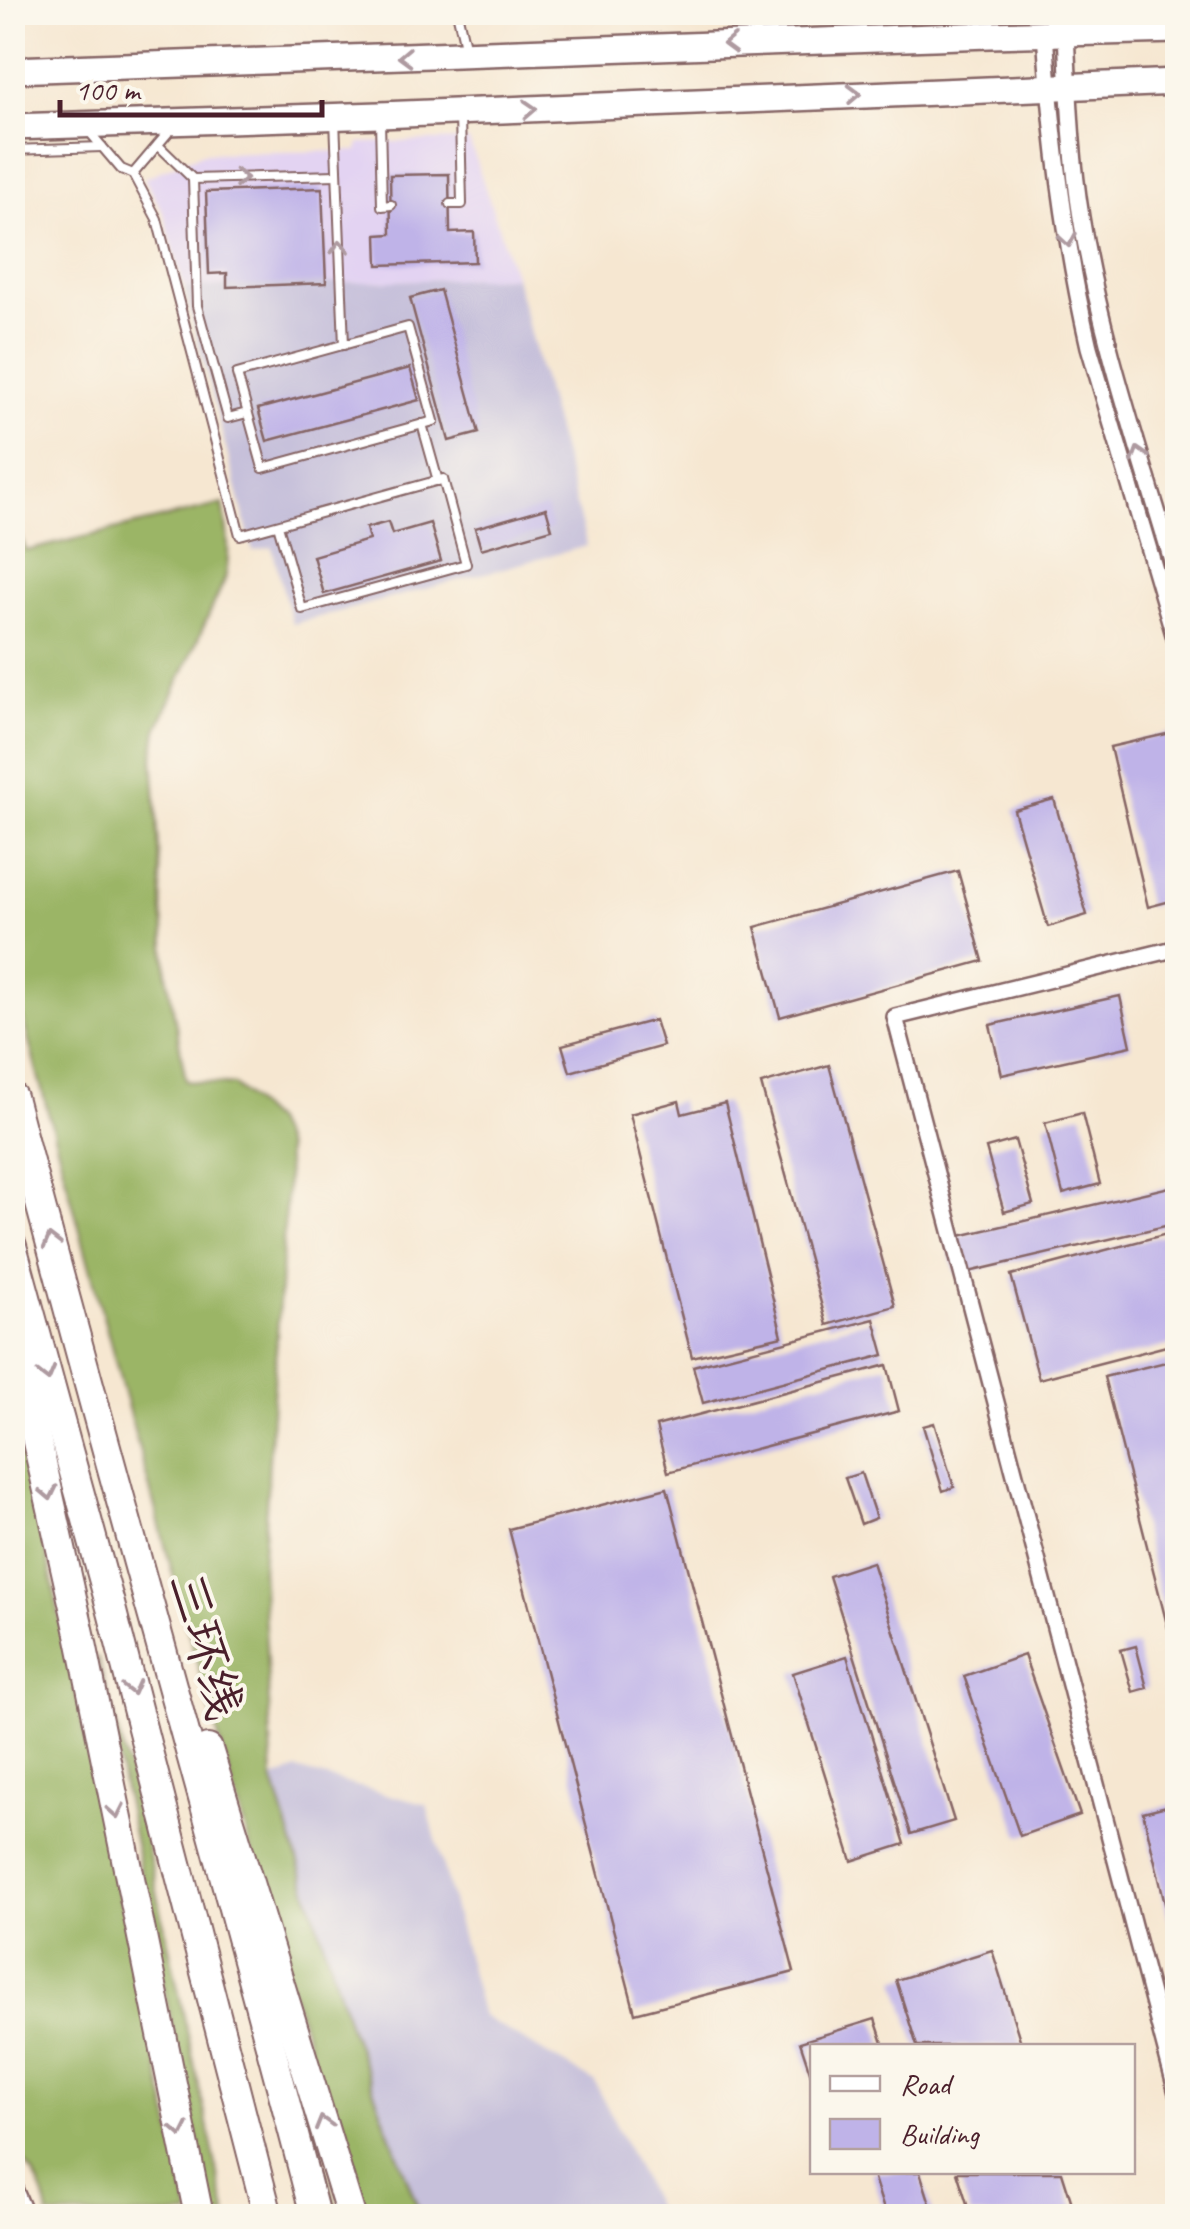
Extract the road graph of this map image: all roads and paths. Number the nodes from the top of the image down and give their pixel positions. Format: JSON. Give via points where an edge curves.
{"nodes":[{"id":1,"x":457,"y":12,"type":"edge"},
{"id":2,"x":1178,"y":30,"type":"edge"},
{"id":3,"x":1055,"y":33,"type":"junction"},
{"id":4,"x":467,"y":54,"type":"junction"},
{"id":5,"x":12,"y":70,"type":"edge"},
{"id":6,"x":1178,"y":82,"type":"edge"},
{"id":7,"x":1058,"y":86,"type":"junction"},
{"id":8,"x":460,"y":112,"type":"junction"},
{"id":9,"x":335,"y":116,"type":"junction"},
{"id":10,"x":380,"y":116,"type":"junction"},
{"id":11,"x":176,"y":122,"type":"junction"},
{"id":12,"x":83,"y":125,"type":"junction"},
{"id":13,"x":12,"y":127,"type":"edge"},
{"id":14,"x":158,"y":145,"type":"junction"},
{"id":15,"x":102,"y":147,"type":"junction"},
{"id":16,"x":12,"y":150,"type":"edge"},
{"id":17,"x":132,"y":174,"type":"junction"},
{"id":18,"x":338,"y":174,"type":"junction"},
{"id":19,"x":193,"y":179,"type":"junction"},
{"id":20,"x":450,"y":204,"type":"dead end"},
{"id":21,"x":391,"y":205,"type":"dead end"},
{"id":22,"x":344,"y":345,"type":"junction"},
{"id":23,"x":247,"y":413,"type":"junction"},
{"id":24,"x":422,"y":424,"type":"junction"},
{"id":25,"x":438,"y":481,"type":"junction"},
{"id":26,"x":278,"y":525,"type":"junction"},
{"id":27,"x":1178,"y":581,"type":"edge"},
{"id":28,"x":1178,"y":648,"type":"edge"},
{"id":29,"x":1178,"y":948,"type":"edge"},
{"id":30,"x":16,"y":1109,"type":"edge"},
{"id":31,"x":12,"y":1246,"type":"edge"},
{"id":32,"x":12,"y":1330,"type":"edge"},
{"id":33,"x":148,"y":1606,"type":"junction"},
{"id":34,"x":1178,"y":2097,"type":"edge"},
{"id":35,"x":12,"y":2190,"type":"edge"},
{"id":36,"x":24,"y":2216,"type":"edge"},
{"id":37,"x":198,"y":2216,"type":"edge"},
{"id":38,"x":265,"y":2216,"type":"edge"},
{"id":39,"x":315,"y":2216,"type":"edge"},
{"id":40,"x":351,"y":2216,"type":"edge"}],
"edges":[{"from":1,"to":4,"type":"lane"},
{"from":2,"to":3,"type":"main road"},
{"from":3,"to":4,"type":"main road","one_way":true},
{"from":3,"to":7,"type":"street"},
{"from":4,"to":5,"type":"main road","one_way":true},
{"from":6,"to":7,"type":"main road"},
{"from":8,"to":7,"type":"main road","one_way":true},
{"from":27,"to":7,"type":"street","one_way":true,"via":[[1095,288]]},
{"from":7,"to":28,"type":"street","one_way":true,"via":[[1064,218],[1083,320]]},
{"from":8,"to":10,"type":"main road"},
{"from":8,"to":20,"type":"lane","via":[[462,204]]},
{"from":9,"to":10,"type":"main road"},
{"from":9,"to":11,"type":"main road"},
{"from":9,"to":18,"type":"lane"},
{"from":10,"to":21,"type":"lane","via":[[382,206]]},
{"from":11,"to":12,"type":"main road"},
{"from":11,"to":14,"type":"lane"},
{"from":12,"to":13,"type":"main road"},
{"from":12,"to":15,"type":"lane"},
{"from":14,"to":17,"type":"lane"},
{"from":14,"to":19,"type":"lane"},
{"from":15,"to":16,"type":"lane"},
{"from":15,"to":17,"type":"lane"},
{"from":17,"to":26,"type":"lane","via":[[157,219],[240,535]]},
{"from":19,"to":18,"type":"lane","one_way":true},
{"from":22,"to":18,"type":"lane","one_way":true},
{"from":19,"to":23,"type":"lane","via":[[197,306],[228,418]]},
{"from":22,"to":23,"type":"lane","via":[[237,374]]},
{"from":22,"to":24,"type":"lane","via":[[408,327],[434,420]]},
{"from":23,"to":24,"type":"lane","via":[[263,468]]},
{"from":24,"to":25,"type":"lane"},
{"from":25,"to":26,"type":"lane"},
{"from":25,"to":26,"type":"lane","via":[[443,480],[466,564],[302,609]]},
{"from":29,"to":34,"type":"street","via":[[895,1017]]},
{"from":33,"to":30,"type":"highway","name":"三环线","one_way":true},
{"from":31,"to":38,"type":"highway","name":"三环线","one_way":true},
{"from":32,"to":37,"type":"highway","one_way":true},
{"from":33,"to":39,"type":"highway","name":"三环线"},
{"from":40,"to":33,"type":"highway","one_way":true,"via":[[182,1660]]},
{"from":35,"to":36,"type":"street"}]}
